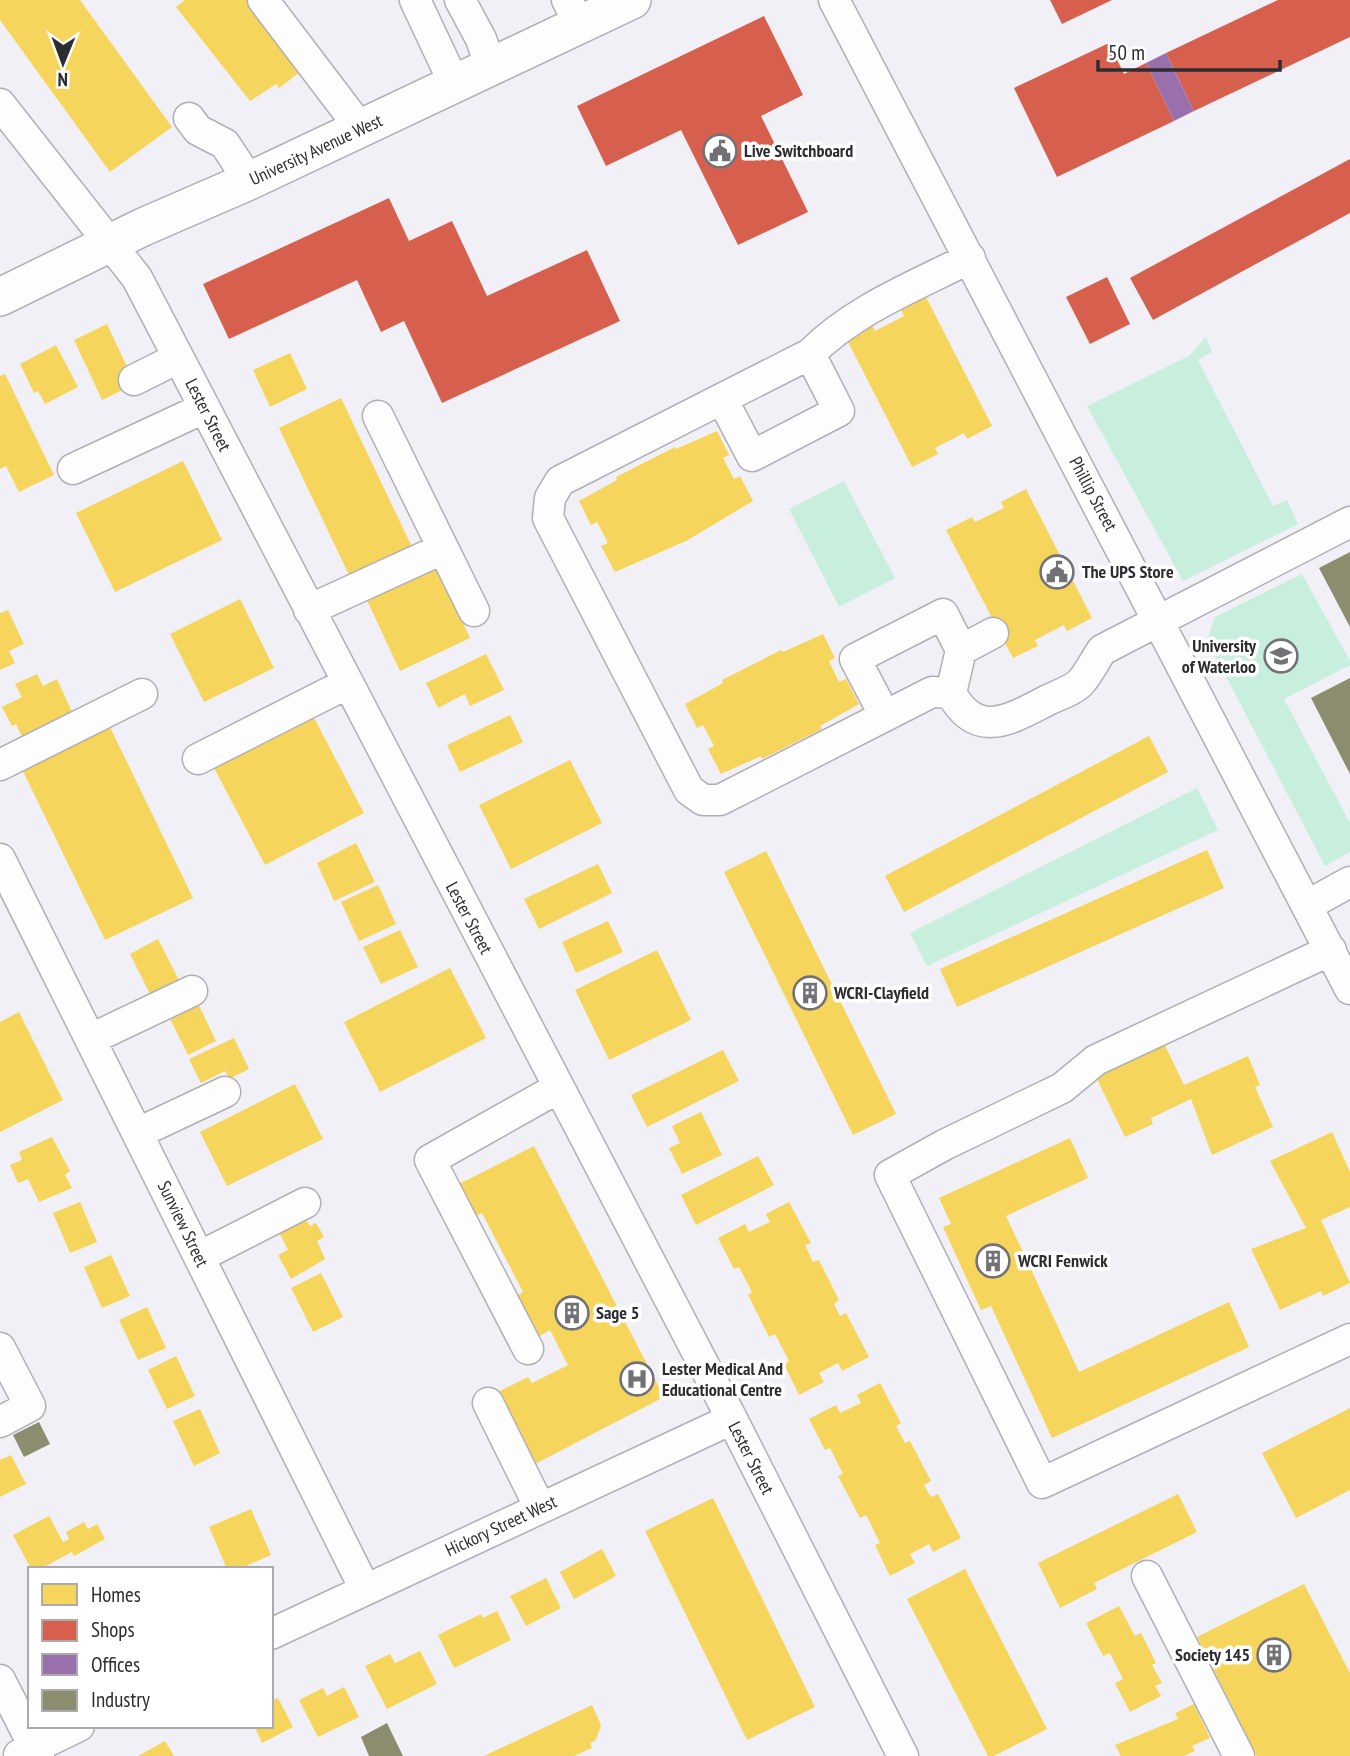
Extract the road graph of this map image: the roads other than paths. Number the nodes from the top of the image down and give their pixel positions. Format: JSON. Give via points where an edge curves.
{"nodes":[{"id":1,"x":263,"y":0,"type":"edge"},
{"id":2,"x":415,"y":0,"type":"edge"},
{"id":3,"x":460,"y":0,"type":"edge"},
{"id":4,"x":632,"y":0,"type":"edge"},
{"id":5,"x":834,"y":0,"type":"edge"},
{"id":6,"x":574,"y":13,"type":"edge"},
{"id":7,"x":491,"y":68,"type":"junction"},
{"id":8,"x":455,"y":85,"type":"junction"},
{"id":9,"x":0,"y":103,"type":"edge"},
{"id":10,"x":189,"y":118,"type":"dead end"},
{"id":11,"x":361,"y":129,"type":"junction"},
{"id":12,"x":249,"y":181,"type":"junction"},
{"id":13,"x":111,"y":243,"type":"junction"},
{"id":14,"x":970,"y":258,"type":"junction"},
{"id":15,"x":0,"y":297,"type":"edge"},
{"id":16,"x":810,"y":354,"type":"junction"},
{"id":17,"x":178,"y":358,"type":"junction"},
{"id":18,"x":134,"y":380,"type":"dead end"},
{"id":19,"x":722,"y":398,"type":"junction"},
{"id":20,"x":204,"y":408,"type":"junction"},
{"id":21,"x":378,"y":416,"type":"dead end"},
{"id":22,"x":73,"y":469,"type":"dead end"},
{"id":23,"x":1350,"y":522,"type":"edge"},
{"id":24,"x":442,"y":549,"type":"junction"},
{"id":25,"x":309,"y":610,"type":"junction"},
{"id":26,"x":474,"y":611,"type":"dead end"},
{"id":27,"x":1159,"y":621,"type":"junction"},
{"id":28,"x":993,"y":634,"type":"dead end"},
{"id":29,"x":961,"y":650,"type":"junction"},
{"id":30,"x":346,"y":684,"type":"junction"},
{"id":31,"x":951,"y":693,"type":"junction"},
{"id":32,"x":142,"y":694,"type":"dead end"},
{"id":33,"x":885,"y":716,"type":"junction"},
{"id":34,"x":198,"y":759,"type":"dead end"},
{"id":35,"x":0,"y":765,"type":"edge"},
{"id":36,"x":0,"y":859,"type":"edge"},
{"id":37,"x":1350,"y":882,"type":"edge"},
{"id":38,"x":1308,"y":905,"type":"junction"},
{"id":39,"x":1331,"y":950,"type":"junction"},
{"id":40,"x":1350,"y":989,"type":"edge"},
{"id":41,"x":192,"y":991,"type":"dead end"},
{"id":42,"x":90,"y":1038,"type":"junction"},
{"id":43,"x":558,"y":1088,"type":"junction"},
{"id":44,"x":225,"y":1092,"type":"dead end"},
{"id":45,"x":138,"y":1133,"type":"junction"},
{"id":46,"x":305,"y":1203,"type":"dead end"},
{"id":47,"x":199,"y":1257,"type":"junction"},
{"id":48,"x":1350,"y":1339,"type":"edge"},
{"id":49,"x":0,"y":1348,"type":"edge"},
{"id":50,"x":528,"y":1349,"type":"dead end"},
{"id":51,"x":488,"y":1403,"type":"dead end"},
{"id":52,"x":732,"y":1419,"type":"junction"},
{"id":53,"x":0,"y":1422,"type":"edge"},
{"id":54,"x":540,"y":1508,"type":"junction"},
{"id":55,"x":1147,"y":1576,"type":"dead end"},
{"id":56,"x":365,"y":1589,"type":"junction"},
{"id":57,"x":273,"y":1633,"type":"edge"},
{"id":58,"x":0,"y":1680,"type":"edge"},
{"id":59,"x":75,"y":1728,"type":"edge"},
{"id":60,"x":31,"y":1753,"type":"edge"},
{"id":61,"x":903,"y":1756,"type":"edge"},
{"id":62,"x":1239,"y":1756,"type":"edge"}],
"edges":[{"from":1,"to":11,"type":"street"},
{"from":2,"to":8,"type":"street"},
{"from":3,"to":7,"type":"street"},
{"from":4,"to":6,"type":"main road","name":"University Avenue West"},
{"from":5,"to":14,"type":"street","name":"Phillip Street"},
{"from":6,"to":7,"type":"main road","name":"University Avenue West"},
{"from":7,"to":8,"type":"main road","name":"University Avenue West"},
{"from":8,"to":11,"type":"main road","name":"University Avenue West"},
{"from":9,"to":13,"type":"street","name":"Lester Street"},
{"from":10,"to":12,"type":"street","via":[[198,130],[225,144]]},
{"from":11,"to":12,"type":"main road","name":"University Avenue West"},
{"from":12,"to":13,"type":"main road","name":"University Avenue West"},
{"from":13,"to":15,"type":"main road","name":"University Avenue West"},
{"from":13,"to":17,"type":"street","name":"Lester Street","via":[[137,278]]},
{"from":14,"to":16,"type":"street","via":[[855,317],[831,332]]},
{"from":14,"to":27,"type":"street","name":"Phillip Street"},
{"from":16,"to":19,"type":"street"},
{"from":16,"to":19,"type":"street","via":[[839,411],[752,456]]},
{"from":17,"to":18,"type":"street"},
{"from":17,"to":20,"type":"street","name":"Lester Street"},
{"from":19,"to":33,"type":"street","via":[[560,481],[548,508],[555,530],[695,796],[720,800]]},
{"from":20,"to":22,"type":"street"},
{"from":20,"to":25,"type":"street","name":"Lester Street"},
{"from":21,"to":24,"type":"street"},
{"from":23,"to":27,"type":"street"},
{"from":24,"to":25,"type":"street"},
{"from":24,"to":26,"type":"street"},
{"from":25,"to":30,"type":"street","name":"Lester Street"},
{"from":27,"to":31,"type":"street","via":[[1102,650],[1080,683],[1006,720],[984,722],[970,716]]},
{"from":27,"to":38,"type":"street","name":"Phillip Street"},
{"from":28,"to":29,"type":"street"},
{"from":29,"to":31,"type":"street"},
{"from":29,"to":33,"type":"street","via":[[943,614],[855,659]]},
{"from":30,"to":34,"type":"street"},
{"from":30,"to":43,"type":"street","name":"Lester Street"},
{"from":31,"to":33,"type":"street","via":[[932,692]]},
{"from":32,"to":35,"type":"street"},
{"from":36,"to":42,"type":"street","name":"Sunview Street"},
{"from":37,"to":38,"type":"street"},
{"from":38,"to":39,"type":"street","name":"Phillip Street"},
{"from":39,"to":40,"type":"street","name":"Phillip Street"},
{"from":39,"to":48,"type":"street","via":[[1096,1060],[1062,1088],[890,1175],[1042,1483]]},
{"from":41,"to":42,"type":"street"},
{"from":42,"to":45,"type":"street","name":"Sunview Street"},
{"from":43,"to":50,"type":"street","via":[[430,1160]]},
{"from":43,"to":52,"type":"street","name":"Lester Street"},
{"from":44,"to":45,"type":"street"},
{"from":45,"to":47,"type":"street","name":"Sunview Street"},
{"from":46,"to":47,"type":"street"},
{"from":47,"to":56,"type":"street","name":"Sunview Street"},
{"from":49,"to":53,"type":"street","via":[[30,1406]]},
{"from":51,"to":54,"type":"street"},
{"from":52,"to":54,"type":"street","name":"Hickory Street West"},
{"from":52,"to":61,"type":"street","name":"Lester Street"},
{"from":54,"to":56,"type":"street","name":"Hickory Street West"},
{"from":55,"to":62,"type":"street"},
{"from":56,"to":57,"type":"street","name":"Hickory Street West"},
{"from":58,"to":60,"type":"street"},
{"from":59,"to":60,"type":"street"}]}
